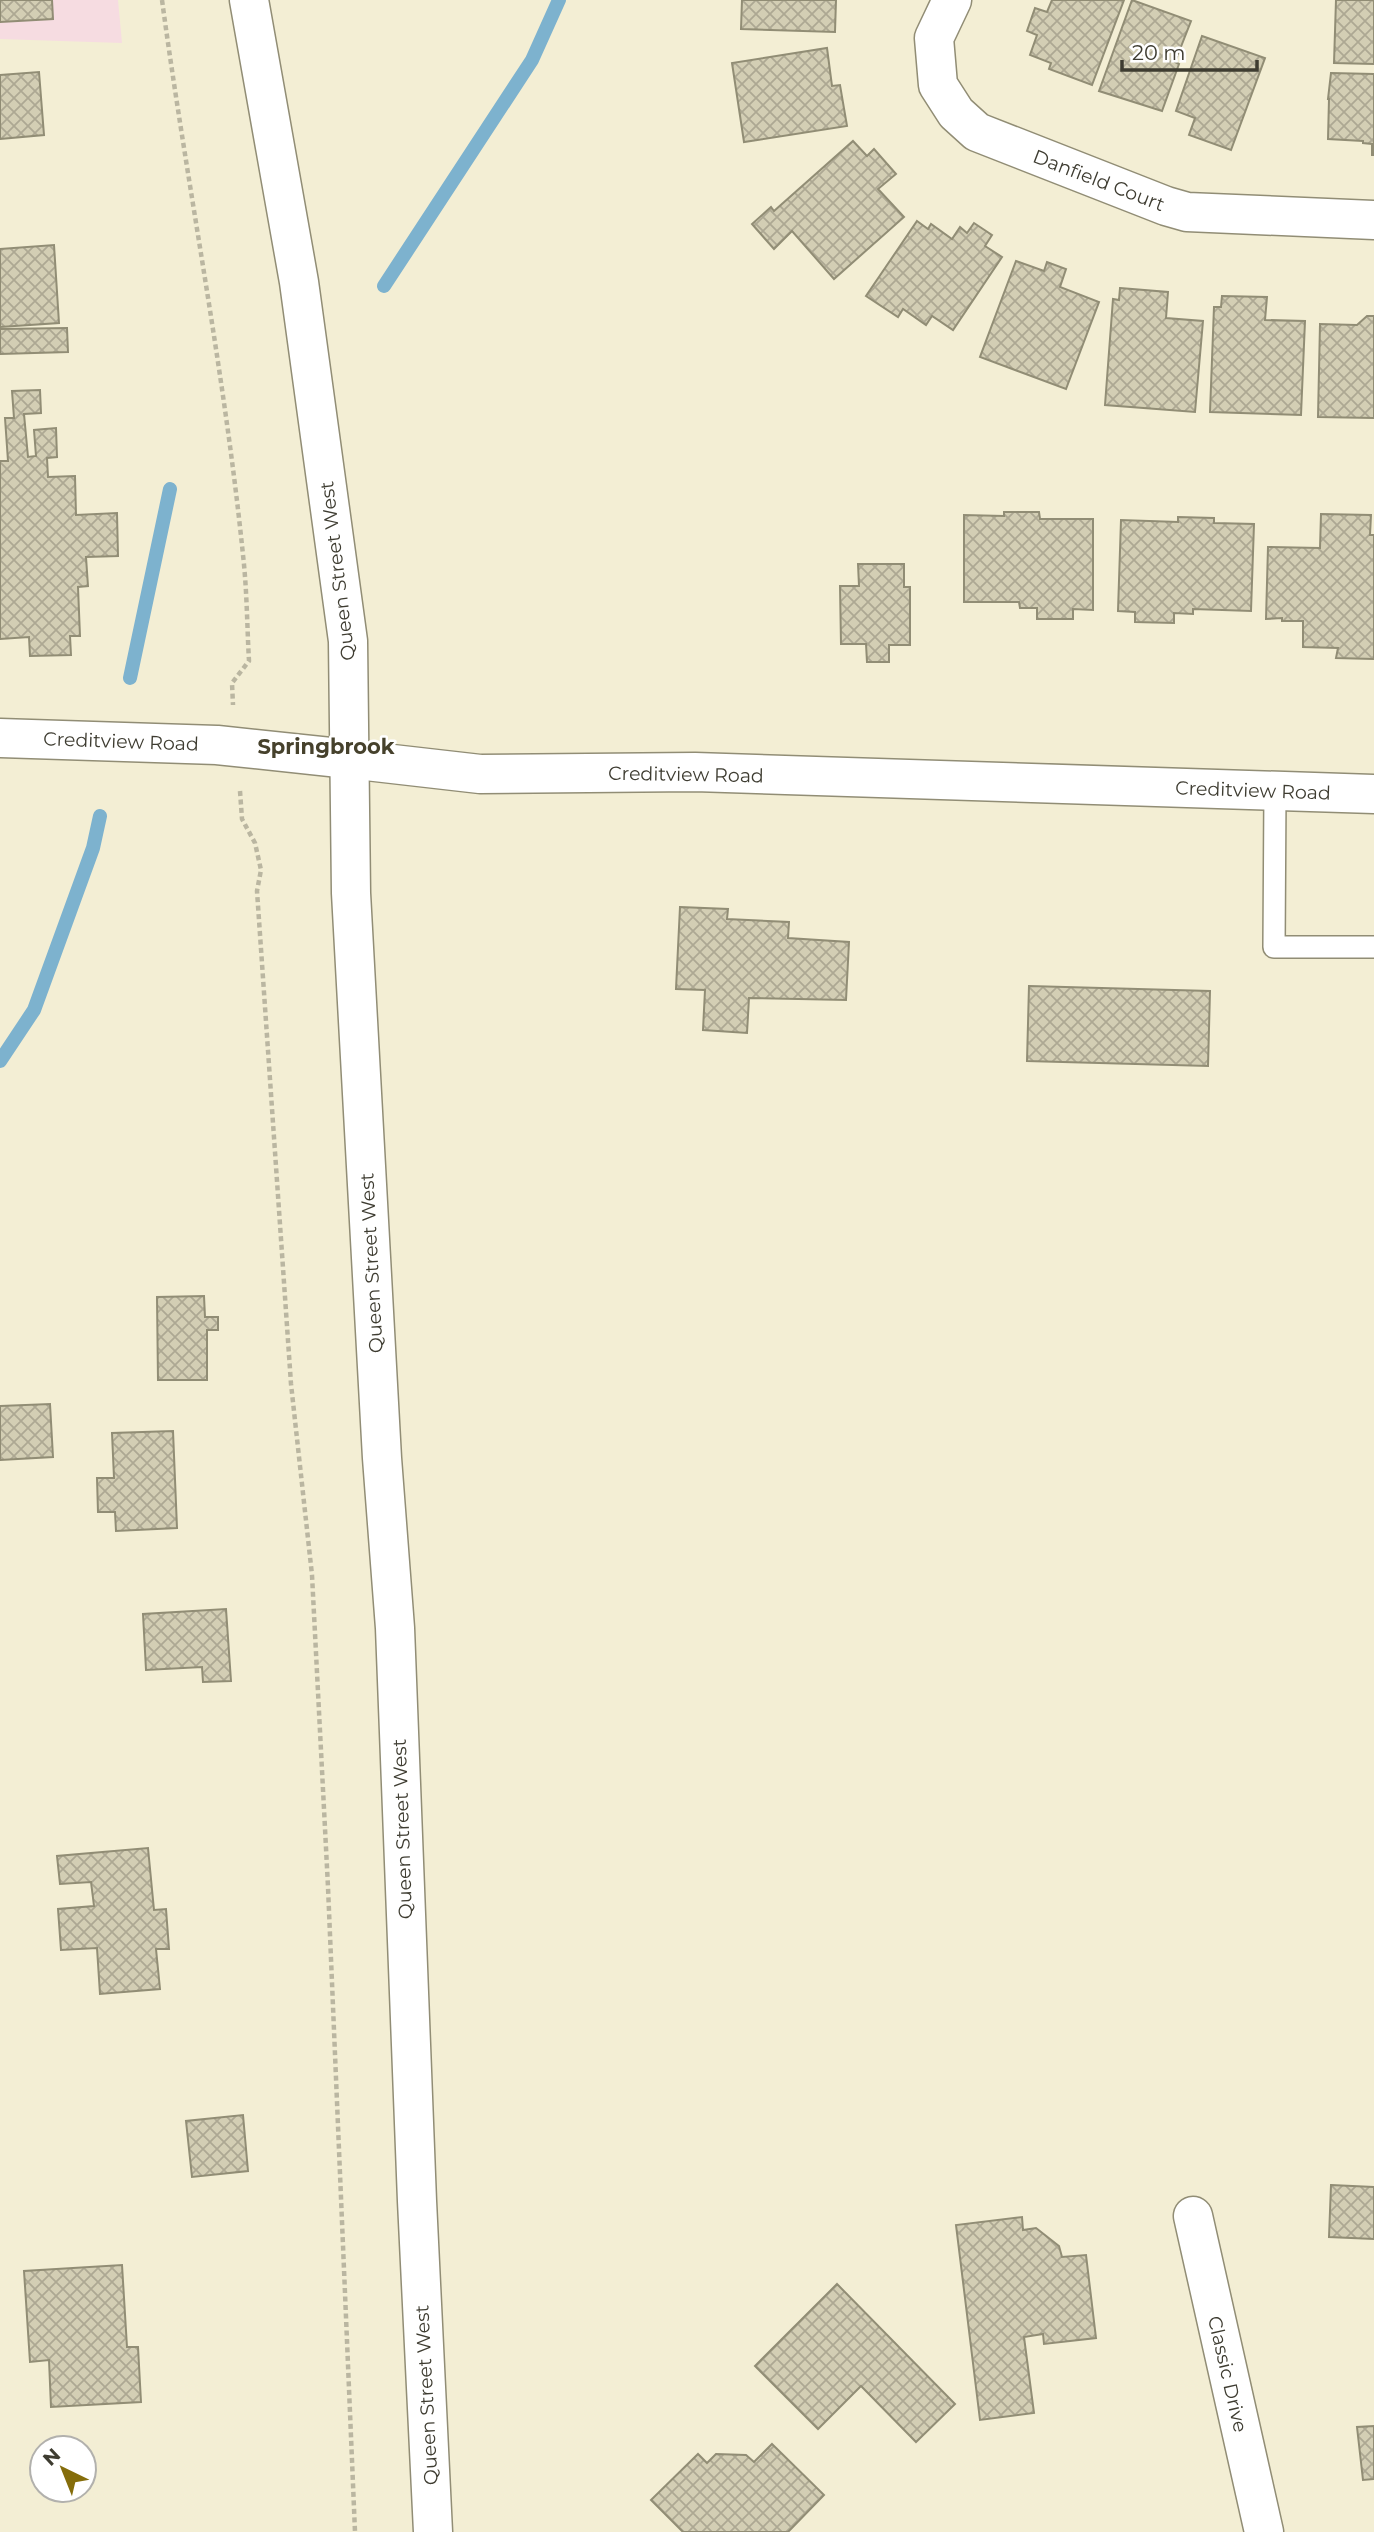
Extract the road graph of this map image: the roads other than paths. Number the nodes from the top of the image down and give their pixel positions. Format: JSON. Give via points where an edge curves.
{"nodes":[{"id":1,"x":249,"y":0,"type":"edge"},
{"id":2,"x":952,"y":0,"type":"edge"},
{"id":3,"x":1374,"y":219,"type":"edge"},
{"id":4,"x":0,"y":738,"type":"edge"},
{"id":5,"x":349,"y":759,"type":"junction"},
{"id":6,"x":1275,"y":791,"type":"junction"},
{"id":7,"x":1374,"y":794,"type":"edge"},
{"id":8,"x":1374,"y":947,"type":"edge"},
{"id":9,"x":1193,"y":2216,"type":"dead end"},
{"id":10,"x":433,"y":2532,"type":"edge"},
{"id":11,"x":1264,"y":2532,"type":"edge"}],
"edges":[{"from":1,"to":5,"type":"main road","name":"Queen Street West","via":[[299,282],[348,640]]},
{"from":2,"to":3,"type":"main road","name":"Danfield Court","via":[[934,38],[938,85],[956,113],[977,132],[1187,212]]},
{"from":4,"to":5,"type":"main road","name":"Creditview Road","via":[[217,745]]},
{"from":5,"to":6,"type":"main road","name":"Creditview Road","via":[[481,774],[695,772]]},
{"from":5,"to":10,"type":"main road","name":"Queen Street West","via":[[351,893],[395,1628]]},
{"from":6,"to":7,"type":"main road","name":"Creditview Road"},
{"from":6,"to":8,"type":"lane","via":[[1274,947]]},
{"from":9,"to":11,"type":"main road","name":"Classic Drive"}]}
